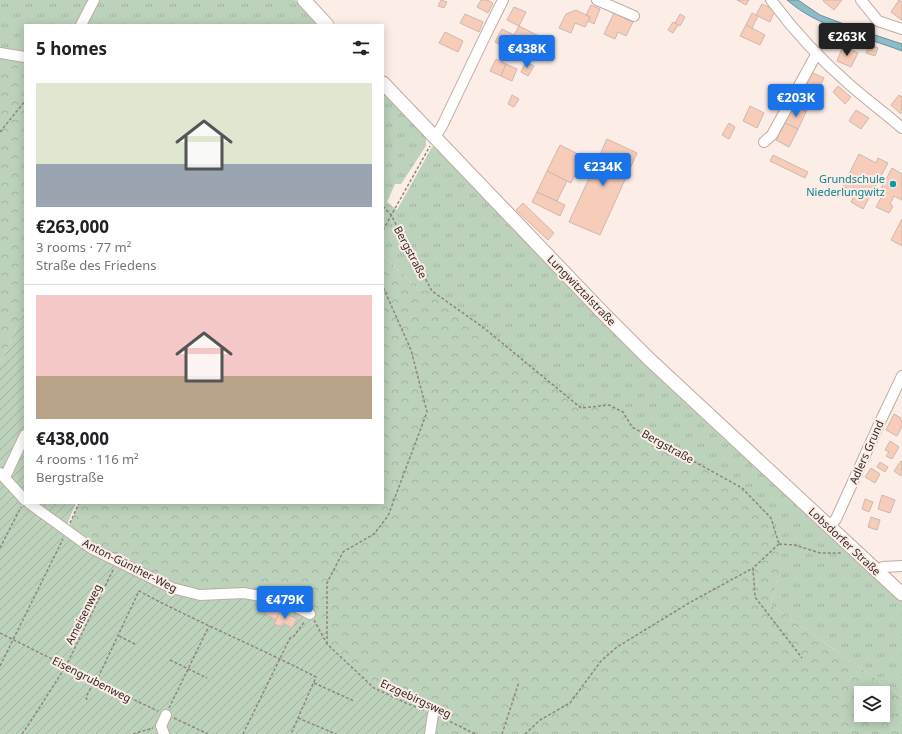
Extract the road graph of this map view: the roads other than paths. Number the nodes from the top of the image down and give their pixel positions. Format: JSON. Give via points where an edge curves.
{"nodes":[{"id":1,"x":94,"y":0,"type":"edge"},
{"id":2,"x":304,"y":0,"type":"edge"},
{"id":3,"x":503,"y":0,"type":"edge"},
{"id":4,"x":597,"y":0,"type":"edge"},
{"id":5,"x":771,"y":0,"type":"edge"},
{"id":6,"x":861,"y":0,"type":"edge"},
{"id":7,"x":634,"y":16,"type":"dead end"},
{"id":8,"x":82,"y":24,"type":"edge"},
{"id":9,"x":326,"y":24,"type":"edge"},
{"id":10,"x":902,"y":29,"type":"edge"},
{"id":11,"x":0,"y":53,"type":"edge"},
{"id":12,"x":817,"y":53,"type":"junction"},
{"id":13,"x":24,"y":57,"type":"edge"},
{"id":14,"x":384,"y":84,"type":"edge"},
{"id":15,"x":902,"y":128,"type":"edge"},
{"id":16,"x":435,"y":138,"type":"junction"},
{"id":17,"x":764,"y":142,"type":"dead end"},
{"id":18,"x":902,"y":376,"type":"edge"},
{"id":19,"x":24,"y":437,"type":"edge"},
{"id":20,"x":2,"y":475,"type":"edge"},
{"id":21,"x":789,"y":489,"type":"joint"},
{"id":22,"x":24,"y":499,"type":"edge"},
{"id":23,"x":30,"y":504,"type":"edge"},
{"id":24,"x":829,"y":527,"type":"junction"},
{"id":25,"x":902,"y":566,"type":"edge"},
{"id":26,"x":878,"y":571,"type":"junction"},
{"id":27,"x":902,"y":594,"type":"edge"},
{"id":28,"x":310,"y":614,"type":"road end"},
{"id":29,"x":433,"y":714,"type":"road end"},
{"id":30,"x":166,"y":715,"type":"road end"},
{"id":31,"x":162,"y":730,"type":"edge"},
{"id":32,"x":430,"y":734,"type":"edge"}],
"edges":[{"from":1,"to":8,"type":"street"},
{"from":2,"to":9,"type":"main road"},
{"from":3,"to":16,"type":"street"},
{"from":4,"to":7,"type":"street"},
{"from":5,"to":12,"type":"street"},
{"from":6,"to":10,"type":"street","via":[[878,21]]},
{"from":11,"to":13,"type":"street"},
{"from":12,"to":15,"type":"street","via":[[849,84]]},
{"from":12,"to":17,"type":"street","via":[[772,135]]},
{"from":14,"to":16,"type":"main road","name":"Lungwitztalstraße"},
{"from":16,"to":21,"type":"main road","name":"Lungwitztalstraße","via":[[648,358]]},
{"from":18,"to":24,"type":"street","name":"Adlers Grund","via":[[836,519]]},
{"from":19,"to":20,"type":"street"},
{"from":20,"to":22,"type":"street"},
{"from":21,"to":24,"type":"main road","name":"Lobsdorfer Straße"},
{"from":23,"to":28,"type":"street","name":"Anton-Günther-Weg","via":[[91,548],[172,588],[200,595],[244,593],[282,600]]},
{"from":24,"to":26,"type":"main road","name":"Lobsdorfer Straße"},
{"from":25,"to":26,"type":"street","via":[[883,567]]},
{"from":26,"to":27,"type":"main road","name":"Lobsdorfer Straße"},
{"from":29,"to":32,"type":"street"},
{"from":30,"to":31,"type":"street"}]}
